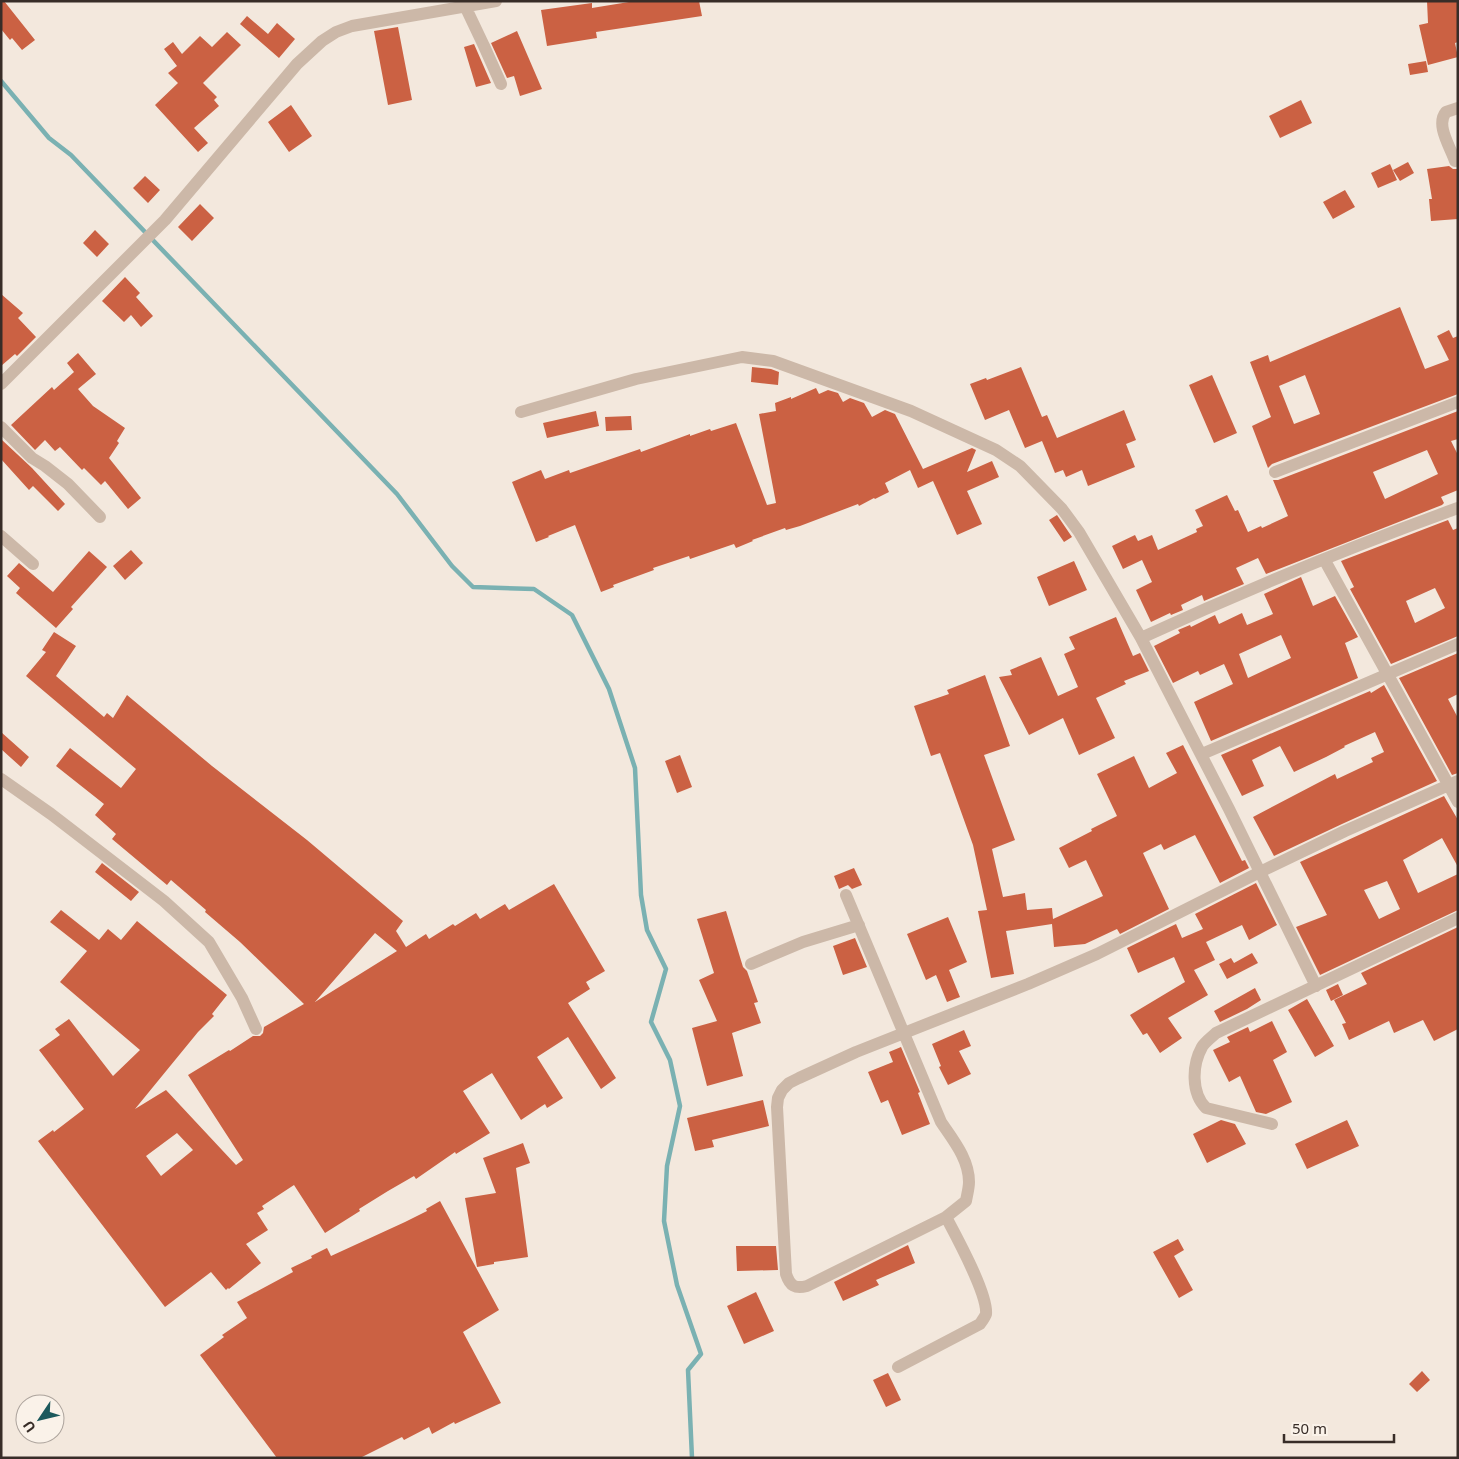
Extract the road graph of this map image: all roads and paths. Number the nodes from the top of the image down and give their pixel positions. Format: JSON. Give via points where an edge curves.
{"nodes":[{"id":1,"x":496,"y":1,"type":"edge"},
{"id":2,"x":472,"y":4,"type":"edge"},
{"id":3,"x":501,"y":84,"type":"dead end"},
{"id":4,"x":1458,"y":108,"type":"edge"},
{"id":5,"x":1455,"y":162,"type":"dead end"},
{"id":6,"x":1,"y":384,"type":"edge"},
{"id":7,"x":1458,"y":402,"type":"edge"},
{"id":8,"x":521,"y":412,"type":"dead end"},
{"id":9,"x":1,"y":427,"type":"edge"},
{"id":10,"x":1275,"y":472,"type":"dead end"},
{"id":11,"x":1458,"y":508,"type":"edge"},
{"id":12,"x":100,"y":517,"type":"dead end"},
{"id":13,"x":1,"y":536,"type":"edge"},
{"id":14,"x":1324,"y":559,"type":"junction"},
{"id":15,"x":33,"y":564,"type":"dead end"},
{"id":16,"x":1141,"y":638,"type":"junction"},
{"id":17,"x":1458,"y":644,"type":"edge"},
{"id":18,"x":1388,"y":674,"type":"junction"},
{"id":19,"x":1202,"y":754,"type":"junction"},
{"id":20,"x":1,"y":779,"type":"edge"},
{"id":21,"x":1453,"y":783,"type":"edge"},
{"id":22,"x":1458,"y":802,"type":"edge"},
{"id":23,"x":1260,"y":872,"type":"junction"},
{"id":24,"x":846,"y":895,"type":"dead end"},
{"id":25,"x":1458,"y":918,"type":"edge"},
{"id":26,"x":859,"y":925,"type":"junction"},
{"id":27,"x":751,"y":964,"type":"dead end"},
{"id":28,"x":1316,"y":986,"type":"junction"},
{"id":29,"x":256,"y":1029,"type":"dead end"},
{"id":30,"x":904,"y":1034,"type":"junction"},
{"id":31,"x":1272,"y":1124,"type":"dead end"},
{"id":32,"x":946,"y":1216,"type":"junction"},
{"id":33,"x":898,"y":1367,"type":"dead end"}],
"edges":[{"from":1,"to":2,"type":"street"},
{"from":2,"to":3,"type":"street","via":[[484,46]]},
{"from":2,"to":6,"type":"street","via":[[352,26],[322,41],[296,64],[136,250]]},
{"from":4,"to":5,"type":"street","via":[[1446,112],[1442,120]]},
{"from":7,"to":10,"type":"street"},
{"from":8,"to":16,"type":"street","via":[[636,379],[742,357],[773,361],[847,387],[963,434],[1020,466],[1062,509]]},
{"from":9,"to":12,"type":"street","via":[[32,458],[68,484]]},
{"from":11,"to":14,"type":"street"},
{"from":13,"to":15,"type":"street"},
{"from":14,"to":16,"type":"street"},
{"from":14,"to":18,"type":"street"},
{"from":16,"to":19,"type":"street"},
{"from":17,"to":18,"type":"street"},
{"from":18,"to":19,"type":"street"},
{"from":18,"to":21,"type":"street"},
{"from":19,"to":23,"type":"street"},
{"from":20,"to":29,"type":"street","via":[[164,901],[209,942]]},
{"from":21,"to":22,"type":"street"},
{"from":21,"to":23,"type":"street"},
{"from":23,"to":28,"type":"street"},
{"from":23,"to":30,"type":"street","via":[[1097,954]]},
{"from":24,"to":26,"type":"street"},
{"from":25,"to":28,"type":"street"},
{"from":26,"to":27,"type":"street","via":[[803,942]]},
{"from":26,"to":30,"type":"street"},
{"from":28,"to":31,"type":"street","via":[[1216,1033],[1202,1046],[1196,1066],[1195,1089],[1206,1108]]},
{"from":30,"to":32,"type":"street","via":[[941,1122],[962,1153],[966,1166],[969,1181],[966,1201]]},
{"from":30,"to":32,"type":"street","via":[[789,1083],[778,1098],[788,1282],[793,1287],[807,1286]]},
{"from":32,"to":33,"type":"street","via":[[975,1274],[986,1315],[980,1324]]}]}
